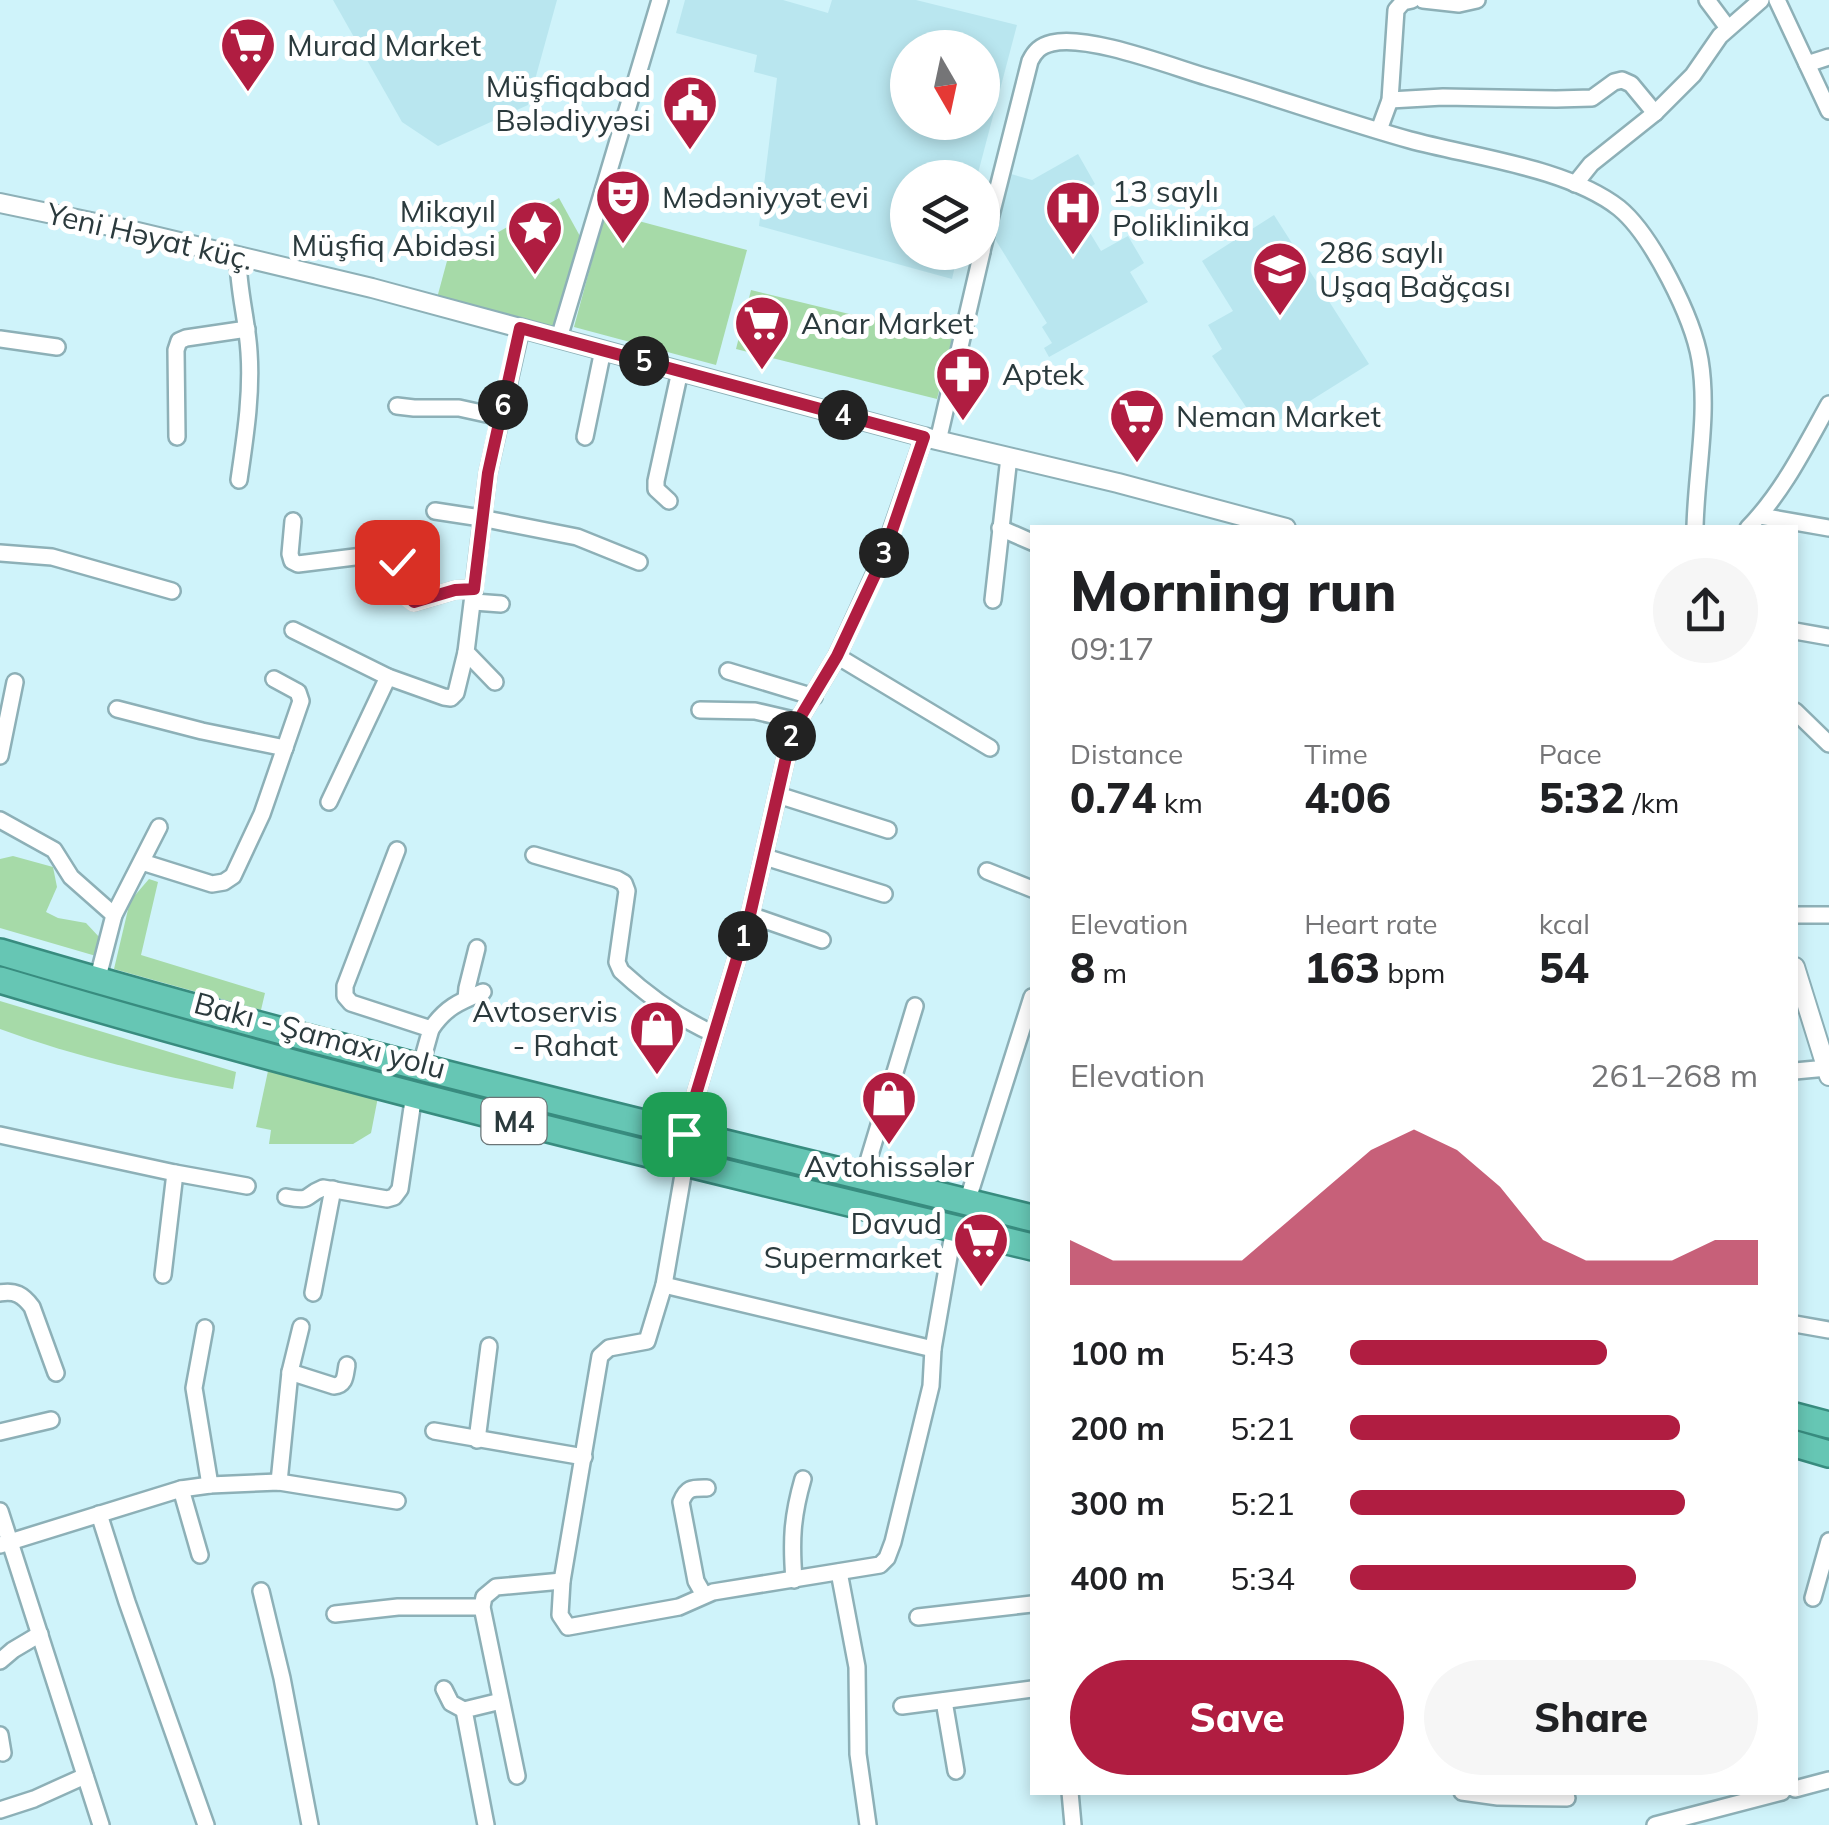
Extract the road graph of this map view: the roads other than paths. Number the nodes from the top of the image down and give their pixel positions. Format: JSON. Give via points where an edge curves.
{"nodes":[{"id":1,"x":660,"y":0,"type":"edge"},
{"id":2,"x":1412,"y":0,"type":"edge"},
{"id":3,"x":1422,"y":0,"type":"edge"},
{"id":4,"x":1477,"y":0,"type":"edge"},
{"id":5,"x":1707,"y":0,"type":"edge"},
{"id":6,"x":1761,"y":0,"type":"edge"},
{"id":7,"x":1777,"y":0,"type":"edge"},
{"id":8,"x":1728,"y":28,"type":"junction"},
{"id":9,"x":1829,"y":58,"type":"edge"},
{"id":10,"x":1807,"y":64,"type":"junction"},
{"id":11,"x":1390,"y":100,"type":"junction"},
{"id":12,"x":1829,"y":111,"type":"edge"},
{"id":13,"x":1654,"y":113,"type":"junction"},
{"id":14,"x":1378,"y":130,"type":"junction"},
{"id":15,"x":1000,"y":180,"type":"edge"},
{"id":16,"x":1575,"y":184,"type":"junction"},
{"id":17,"x":0,"y":203,"type":"edge"},
{"id":18,"x":238,"y":257,"type":"junction"},
{"id":19,"x":977,"y":270,"type":"edge"},
{"id":20,"x":520,"y":328,"type":"junction"},
{"id":21,"x":247,"y":329,"type":"junction"},
{"id":22,"x":559,"y":338,"type":"junction"},
{"id":23,"x":0,"y":340,"type":"edge"},
{"id":24,"x":57,"y":347,"type":"dead end"},
{"id":25,"x":603,"y":350,"type":"junction"},
{"id":26,"x":680,"y":371,"type":"junction"},
{"id":27,"x":1829,"y":404,"type":"edge"},
{"id":28,"x":397,"y":406,"type":"dead end"},
{"id":29,"x":500,"y":417,"type":"junction"},
{"id":30,"x":177,"y":437,"type":"dead end"},
{"id":31,"x":586,"y":437,"type":"dead end"},
{"id":32,"x":931,"y":439,"type":"junction"},
{"id":33,"x":1009,"y":458,"type":"junction"},
{"id":34,"x":239,"y":480,"type":"dead end"},
{"id":35,"x":669,"y":501,"type":"dead end"},
{"id":36,"x":435,"y":512,"type":"dead end"},
{"id":37,"x":481,"y":518,"type":"junction"},
{"id":38,"x":293,"y":521,"type":"dead end"},
{"id":39,"x":1754,"y":522,"type":"edge"},
{"id":40,"x":1275,"y":525,"type":"edge"},
{"id":41,"x":1695,"y":525,"type":"edge"},
{"id":42,"x":1792,"y":525,"type":"edge"},
{"id":43,"x":1798,"y":526,"type":"edge"},
{"id":44,"x":1000,"y":528,"type":"junction"},
{"id":45,"x":1829,"y":528,"type":"edge"},
{"id":46,"x":1030,"y":541,"type":"edge"},
{"id":47,"x":0,"y":553,"type":"edge"},
{"id":48,"x":638,"y":562,"type":"dead end"},
{"id":49,"x":172,"y":591,"type":"dead end"},
{"id":50,"x":474,"y":596,"type":"junction"},
{"id":51,"x":992,"y":600,"type":"dead end"},
{"id":52,"x":501,"y":604,"type":"dead end"},
{"id":53,"x":294,"y":630,"type":"dead end"},
{"id":54,"x":1798,"y":632,"type":"edge"},
{"id":55,"x":1829,"y":638,"type":"edge"},
{"id":56,"x":466,"y":652,"type":"junction"},
{"id":57,"x":837,"y":656,"type":"junction"},
{"id":58,"x":728,"y":671,"type":"dead end"},
{"id":59,"x":388,"y":677,"type":"junction"},
{"id":60,"x":274,"y":679,"type":"dead end"},
{"id":61,"x":16,"y":682,"type":"dead end"},
{"id":62,"x":495,"y":682,"type":"dead end"},
{"id":63,"x":814,"y":697,"type":"junction"},
{"id":64,"x":117,"y":710,"type":"dead end"},
{"id":65,"x":700,"y":710,"type":"dead end"},
{"id":66,"x":1798,"y":715,"type":"edge"},
{"id":67,"x":798,"y":721,"type":"junction"},
{"id":68,"x":1829,"y":744,"type":"edge"},
{"id":69,"x":285,"y":748,"type":"junction"},
{"id":70,"x":990,"y":748,"type":"dead end"},
{"id":71,"x":0,"y":756,"type":"edge"},
{"id":72,"x":778,"y":796,"type":"junction"},
{"id":73,"x":328,"y":802,"type":"dead end"},
{"id":74,"x":0,"y":820,"type":"edge"},
{"id":75,"x":159,"y":827,"type":"dead end"},
{"id":76,"x":888,"y":830,"type":"dead end"},
{"id":77,"x":397,"y":850,"type":"dead end"},
{"id":78,"x":534,"y":855,"type":"dead end"},
{"id":79,"x":764,"y":856,"type":"junction"},
{"id":80,"x":142,"y":862,"type":"junction"},
{"id":81,"x":987,"y":872,"type":"dead end"},
{"id":82,"x":1030,"y":887,"type":"edge"},
{"id":83,"x":884,"y":894,"type":"dead end"},
{"id":84,"x":114,"y":914,"type":"junction"},
{"id":85,"x":750,"y":915,"type":"junction"},
{"id":86,"x":1798,"y":915,"type":"edge"},
{"id":87,"x":1829,"y":916,"type":"edge"},
{"id":88,"x":822,"y":940,"type":"dead end"},
{"id":89,"x":477,"y":948,"type":"dead end"},
{"id":90,"x":0,"y":952,"type":"edge"},
{"id":91,"x":1798,"y":976,"type":"edge"},
{"id":92,"x":0,"y":980,"type":"edge"},
{"id":93,"x":97,"y":981,"type":"junction"},
{"id":94,"x":482,"y":992,"type":"dead end"},
{"id":95,"x":466,"y":999,"type":"junction"},
{"id":96,"x":1030,"y":1002,"type":"edge"},
{"id":97,"x":915,"y":1006,"type":"dead end"},
{"id":98,"x":431,"y":1029,"type":"junction"},
{"id":99,"x":714,"y":1034,"type":"junction"},
{"id":100,"x":420,"y":1068,"type":"junction"},
{"id":101,"x":1798,"y":1071,"type":"edge"},
{"id":102,"x":1828,"y":1072,"type":"edge"},
{"id":103,"x":414,"y":1094,"type":"junction"},
{"id":104,"x":684,"y":1134,"type":"junction"},
{"id":105,"x":0,"y":1135,"type":"edge"},
{"id":106,"x":686,"y":1163,"type":"junction"},
{"id":107,"x":175,"y":1173,"type":"junction"},
{"id":108,"x":863,"y":1178,"type":"junction"},
{"id":109,"x":247,"y":1186,"type":"dead end"},
{"id":110,"x":332,"y":1189,"type":"junction"},
{"id":111,"x":286,"y":1198,"type":"dead end"},
{"id":112,"x":967,"y":1202,"type":"junction"},
{"id":113,"x":1030,"y":1218,"type":"edge"},
{"id":114,"x":954,"y":1228,"type":"junction"},
{"id":115,"x":1030,"y":1247,"type":"edge"},
{"id":116,"x":163,"y":1276,"type":"dead end"},
{"id":117,"x":664,"y":1284,"type":"junction"},
{"id":118,"x":0,"y":1293,"type":"edge"},
{"id":119,"x":313,"y":1293,"type":"dead end"},
{"id":120,"x":1798,"y":1325,"type":"edge"},
{"id":121,"x":300,"y":1326,"type":"dead end"},
{"id":122,"x":205,"y":1328,"type":"dead end"},
{"id":123,"x":1829,"y":1330,"type":"edge"},
{"id":124,"x":490,"y":1346,"type":"dead end"},
{"id":125,"x":933,"y":1349,"type":"junction"},
{"id":126,"x":347,"y":1365,"type":"dead end"},
{"id":127,"x":290,"y":1372,"type":"junction"},
{"id":128,"x":56,"y":1374,"type":"dead end"},
{"id":129,"x":1798,"y":1417,"type":"edge"},
{"id":130,"x":51,"y":1420,"type":"dead end"},
{"id":131,"x":1829,"y":1426,"type":"edge"},
{"id":132,"x":0,"y":1432,"type":"edge"},
{"id":133,"x":434,"y":1432,"type":"dead end"},
{"id":134,"x":477,"y":1440,"type":"junction"},
{"id":135,"x":1798,"y":1445,"type":"edge"},
{"id":136,"x":1829,"y":1454,"type":"edge"},
{"id":137,"x":584,"y":1457,"type":"junction"},
{"id":138,"x":803,"y":1479,"type":"dead end"},
{"id":139,"x":279,"y":1482,"type":"junction"},
{"id":140,"x":210,"y":1485,"type":"junction"},
{"id":141,"x":707,"y":1488,"type":"dead end"},
{"id":142,"x":182,"y":1489,"type":"junction"},
{"id":143,"x":397,"y":1501,"type":"dead end"},
{"id":144,"x":0,"y":1510,"type":"edge"},
{"id":145,"x":99,"y":1514,"type":"junction"},
{"id":146,"x":1829,"y":1541,"type":"edge"},
{"id":147,"x":5,"y":1543,"type":"edge"},
{"id":148,"x":200,"y":1555,"type":"dead end"},
{"id":149,"x":838,"y":1572,"type":"junction"},
{"id":150,"x":794,"y":1580,"type":"junction"},
{"id":151,"x":562,"y":1581,"type":"junction"},
{"id":152,"x":260,"y":1591,"type":"dead end"},
{"id":153,"x":704,"y":1595,"type":"junction"},
{"id":154,"x":1813,"y":1598,"type":"dead end"},
{"id":155,"x":1030,"y":1604,"type":"edge"},
{"id":156,"x":482,"y":1608,"type":"junction"},
{"id":157,"x":335,"y":1614,"type":"dead end"},
{"id":158,"x":918,"y":1617,"type":"dead end"},
{"id":159,"x":40,"y":1634,"type":"junction"},
{"id":160,"x":0,"y":1661,"type":"edge"},
{"id":161,"x":444,"y":1689,"type":"dead end"},
{"id":162,"x":1030,"y":1689,"type":"edge"},
{"id":163,"x":944,"y":1700,"type":"junction"},
{"id":164,"x":500,"y":1701,"type":"junction"},
{"id":165,"x":902,"y":1706,"type":"dead end"},
{"id":166,"x":464,"y":1710,"type":"junction"},
{"id":167,"x":0,"y":1734,"type":"edge"},
{"id":168,"x":3,"y":1753,"type":"dead end"},
{"id":169,"x":956,"y":1771,"type":"dead end"},
{"id":170,"x":85,"y":1776,"type":"junction"},
{"id":171,"x":517,"y":1776,"type":"dead end"},
{"id":172,"x":1829,"y":1780,"type":"edge"},
{"id":173,"x":1798,"y":1788,"type":"edge"},
{"id":174,"x":1070,"y":1795,"type":"edge"},
{"id":175,"x":1484,"y":1795,"type":"edge"},
{"id":176,"x":1770,"y":1795,"type":"edge"},
{"id":177,"x":1567,"y":1798,"type":"dead end"},
{"id":178,"x":0,"y":1810,"type":"edge"},
{"id":179,"x":101,"y":1825,"type":"edge"},
{"id":180,"x":206,"y":1825,"type":"edge"},
{"id":181,"x":310,"y":1825,"type":"edge"},
{"id":182,"x":486,"y":1825,"type":"edge"},
{"id":183,"x":868,"y":1825,"type":"edge"},
{"id":184,"x":1072,"y":1825,"type":"edge"},
{"id":185,"x":1655,"y":1825,"type":"edge"}],
"edges":[{"from":1,"to":22,"type":"street"},
{"from":2,"to":11,"type":"street","via":[[1396,10]]},
{"from":3,"to":4,"type":"street"},
{"from":5,"to":8,"type":"street"},
{"from":6,"to":8,"type":"street"},
{"from":7,"to":10,"type":"street"},
{"from":8,"to":13,"type":"street"},
{"from":9,"to":10,"type":"street"},
{"from":10,"to":12,"type":"street"},
{"from":11,"to":13,"type":"street","via":[[1592,98],[1622,80]]},
{"from":11,"to":14,"type":"street"},
{"from":13,"to":16,"type":"street"},
{"from":14,"to":15,"type":"street","via":[[1144,58],[1056,42],[1036,50],[1030,61]]},
{"from":14,"to":16,"type":"street"},
{"from":16,"to":41,"type":"street","via":[[1636,225],[1692,329],[1702,376]]},
{"from":17,"to":18,"type":"street","name":"Yeni Həyat küç."},
{"from":18,"to":20,"type":"street","name":"Yeni Həyat küç."},
{"from":18,"to":21,"type":"street"},
{"from":19,"to":32,"type":"street"},
{"from":20,"to":22,"type":"street","name":"Yeni Həyat küç."},
{"from":20,"to":29,"type":"street"},
{"from":21,"to":30,"type":"street","via":[[178,342]]},
{"from":21,"to":34,"type":"street","via":[[248,412]]},
{"from":22,"to":25,"type":"street","name":"Yeni Həyat küç."},
{"from":23,"to":24,"type":"street"},
{"from":25,"to":26,"type":"street","name":"Yeni Həyat küç."},
{"from":25,"to":31,"type":"street"},
{"from":26,"to":32,"type":"street","name":"Yeni Həyat küç."},
{"from":26,"to":35,"type":"street","via":[[656,481]]},
{"from":27,"to":39,"type":"street"},
{"from":28,"to":29,"type":"street"},
{"from":29,"to":37,"type":"street"},
{"from":32,"to":33,"type":"street","name":"Yeni Həyat küç."},
{"from":32,"to":57,"type":"street"},
{"from":33,"to":40,"type":"street","name":"Yeni Həyat küç."},
{"from":33,"to":44,"type":"street"},
{"from":36,"to":37,"type":"street"},
{"from":37,"to":48,"type":"street","via":[[577,537]]},
{"from":37,"to":50,"type":"street"},
{"from":38,"to":50,"type":"street","via":[[290,554],[298,564],[379,554],[397,562],[414,602],[455,590]]},
{"from":39,"to":42,"type":"street"},
{"from":43,"to":45,"type":"street"},
{"from":44,"to":46,"type":"street"},
{"from":44,"to":51,"type":"street"},
{"from":47,"to":49,"type":"street","via":[[52,557]]},
{"from":50,"to":52,"type":"street"},
{"from":50,"to":56,"type":"street"},
{"from":53,"to":59,"type":"street"},
{"from":54,"to":55,"type":"street"},
{"from":56,"to":59,"type":"street","via":[[451,698]]},
{"from":56,"to":62,"type":"street"},
{"from":57,"to":63,"type":"street"},
{"from":57,"to":70,"type":"street"},
{"from":58,"to":63,"type":"street"},
{"from":59,"to":73,"type":"street"},
{"from":60,"to":69,"type":"street","via":[[298,692],[301,701]]},
{"from":61,"to":71,"type":"street"},
{"from":63,"to":67,"type":"street"},
{"from":64,"to":69,"type":"street"},
{"from":65,"to":67,"type":"street"},
{"from":66,"to":68,"type":"street"},
{"from":67,"to":72,"type":"street"},
{"from":69,"to":80,"type":"street","via":[[233,876],[212,884]]},
{"from":72,"to":76,"type":"street"},
{"from":72,"to":79,"type":"street"},
{"from":74,"to":84,"type":"street","via":[[54,850],[70,877]]},
{"from":75,"to":80,"type":"street"},
{"from":77,"to":98,"type":"street","via":[[345,996],[351,1004]]},
{"from":78,"to":99,"type":"street","via":[[624,883],[621,971],[666,1009]]},
{"from":79,"to":83,"type":"street"},
{"from":79,"to":85,"type":"street"},
{"from":80,"to":84,"type":"street"},
{"from":81,"to":82,"type":"street"},
{"from":84,"to":93,"type":"street"},
{"from":85,"to":88,"type":"street"},
{"from":85,"to":99,"type":"street"},
{"from":86,"to":87,"type":"street"},
{"from":89,"to":95,"type":"street"},
{"from":90,"to":93,"type":"highway","name":"Bakı - Şamaxı yolu","number":"M4"},
{"from":91,"to":102,"type":"street"},
{"from":92,"to":103,"type":"highway","name":"Bakı - Şamaxı yolu","number":"M4"},
{"from":93,"to":100,"type":"highway","name":"Bakı - Şamaxı yolu","number":"M4"},
{"from":94,"to":95,"type":"street"},
{"from":95,"to":98,"type":"street"},
{"from":96,"to":112,"type":"street"},
{"from":97,"to":108,"type":"street"},
{"from":98,"to":100,"type":"street"},
{"from":99,"to":104,"type":"street"},
{"from":100,"to":104,"type":"highway","name":"Bakı - Şamaxı yolu","number":"M4"},
{"from":101,"to":102,"type":"street"},
{"from":103,"to":106,"type":"highway","name":"Bakı - Şamaxı yolu","number":"M4"},
{"from":103,"to":110,"type":"street","via":[[394,1197]]},
{"from":104,"to":108,"type":"highway","name":"Bakı - Şamaxı yolu","number":"M4"},
{"from":105,"to":107,"type":"street"},
{"from":106,"to":114,"type":"highway","name":"Bakı - Şamaxı yolu","number":"M4"},
{"from":106,"to":117,"type":"street"},
{"from":107,"to":109,"type":"street"},
{"from":107,"to":116,"type":"street"},
{"from":108,"to":112,"type":"highway","name":"Bakı - Şamaxı yolu","number":"M4"},
{"from":110,"to":111,"type":"street","via":[[302,1200]]},
{"from":110,"to":119,"type":"street"},
{"from":112,"to":113,"type":"highway","name":"Bakı - Şamaxı yolu","number":"M4"},
{"from":114,"to":115,"type":"highway","name":"Bakı - Şamaxı yolu","number":"M4"},
{"from":114,"to":125,"type":"street"},
{"from":117,"to":125,"type":"street"},
{"from":117,"to":137,"type":"street","via":[[646,1341],[600,1356]]},
{"from":118,"to":128,"type":"street","via":[[16,1293],[32,1307]]},
{"from":120,"to":123,"type":"street"},
{"from":121,"to":127,"type":"street"},
{"from":122,"to":140,"type":"street","via":[[194,1388]]},
{"from":124,"to":134,"type":"street"},
{"from":125,"to":149,"type":"street","via":[[931,1386],[887,1558]]},
{"from":126,"to":127,"type":"street","via":[[340,1386]]},
{"from":127,"to":139,"type":"street"},
{"from":129,"to":131,"type":"highway"},
{"from":130,"to":132,"type":"street"},
{"from":133,"to":134,"type":"street"},
{"from":134,"to":137,"type":"street"},
{"from":135,"to":136,"type":"highway"},
{"from":137,"to":151,"type":"street"},
{"from":138,"to":150,"type":"street","via":[[794,1513]]},
{"from":139,"to":140,"type":"street"},
{"from":139,"to":143,"type":"street"},
{"from":140,"to":142,"type":"street"},
{"from":141,"to":153,"type":"street","via":[[691,1488],[681,1502]]},
{"from":142,"to":145,"type":"street"},
{"from":142,"to":148,"type":"street"},
{"from":144,"to":147,"type":"street"},
{"from":145,"to":147,"type":"street"},
{"from":145,"to":180,"type":"street"},
{"from":146,"to":154,"type":"street"},
{"from":147,"to":159,"type":"street"},
{"from":149,"to":150,"type":"street"},
{"from":149,"to":183,"type":"street","via":[[857,1667],[858,1754]]},
{"from":150,"to":153,"type":"street"},
{"from":151,"to":153,"type":"street","via":[[560,1615],[568,1627],[678,1607]]},
{"from":151,"to":156,"type":"street","via":[[496,1587]]},
{"from":152,"to":181,"type":"street"},
{"from":155,"to":158,"type":"street"},
{"from":156,"to":157,"type":"street"},
{"from":156,"to":164,"type":"street"},
{"from":159,"to":160,"type":"street"},
{"from":159,"to":170,"type":"street"},
{"from":161,"to":166,"type":"street"},
{"from":162,"to":163,"type":"street"},
{"from":163,"to":165,"type":"street"},
{"from":163,"to":169,"type":"street"},
{"from":164,"to":166,"type":"street"},
{"from":164,"to":171,"type":"street"},
{"from":166,"to":182,"type":"street"},
{"from":167,"to":168,"type":"street"},
{"from":170,"to":178,"type":"street"},
{"from":170,"to":179,"type":"street"},
{"from":172,"to":173,"type":"street"},
{"from":174,"to":184,"type":"street"},
{"from":175,"to":177,"type":"street"},
{"from":176,"to":185,"type":"street"}]}
